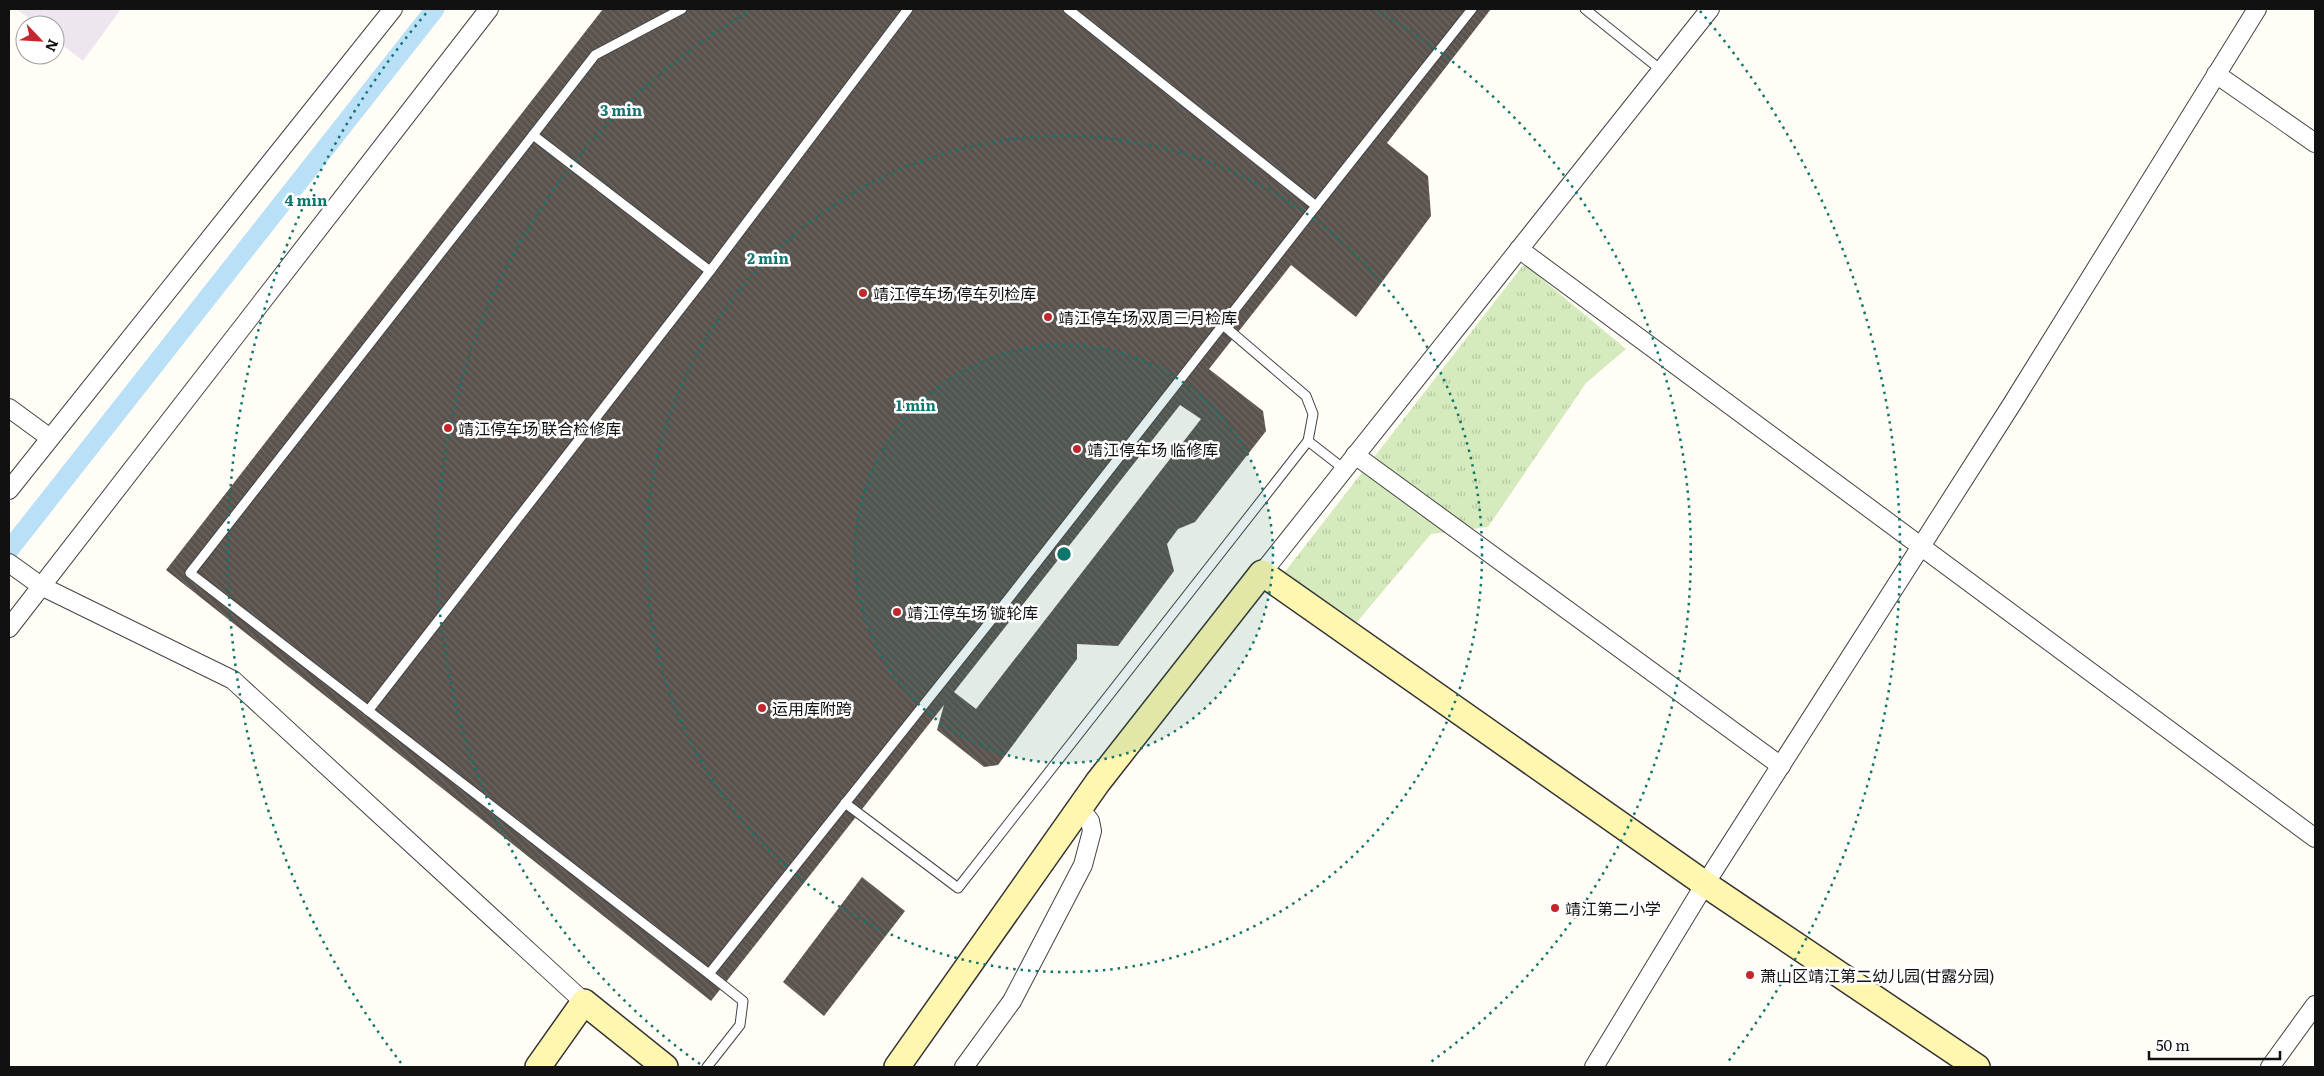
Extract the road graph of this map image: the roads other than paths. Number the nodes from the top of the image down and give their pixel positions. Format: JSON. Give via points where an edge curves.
{"nodes":[{"id":1,"x":393,"y":9,"type":"edge"},
{"id":2,"x":489,"y":9,"type":"edge"},
{"id":3,"x":682,"y":9,"type":"edge"},
{"id":4,"x":908,"y":9,"type":"edge"},
{"id":5,"x":1068,"y":9,"type":"edge"},
{"id":6,"x":1472,"y":9,"type":"edge"},
{"id":7,"x":1585,"y":9,"type":"edge"},
{"id":8,"x":1710,"y":9,"type":"edge"},
{"id":9,"x":2257,"y":9,"type":"edge"},
{"id":10,"x":1662,"y":70,"type":"junction"},
{"id":11,"x":2216,"y":74,"type":"junction"},
{"id":12,"x":533,"y":135,"type":"junction"},
{"id":13,"x":2315,"y":143,"type":"edge"},
{"id":14,"x":1316,"y":206,"type":"junction"},
{"id":15,"x":1519,"y":249,"type":"junction"},
{"id":16,"x":710,"y":271,"type":"junction"},
{"id":17,"x":1222,"y":326,"type":"junction"},
{"id":18,"x":9,"y":408,"type":"edge"},
{"id":19,"x":50,"y":438,"type":"junction"},
{"id":20,"x":1308,"y":441,"type":"junction"},
{"id":21,"x":1355,"y":455,"type":"junction"},
{"id":22,"x":1344,"y":469,"type":"junction"},
{"id":23,"x":9,"y":490,"type":"edge"},
{"id":24,"x":1920,"y":547,"type":"junction"},
{"id":25,"x":9,"y":563,"type":"edge"},
{"id":26,"x":1262,"y":573,"type":"junction"},
{"id":27,"x":37,"y":583,"type":"junction"},
{"id":28,"x":9,"y":628,"type":"edge"},
{"id":29,"x":368,"y":711,"type":"junction"},
{"id":30,"x":1780,"y":766,"type":"junction"},
{"id":31,"x":846,"y":803,"type":"junction"},
{"id":32,"x":1080,"y":808,"type":"junction"},
{"id":33,"x":2315,"y":838,"type":"edge"},
{"id":34,"x":1705,"y":884,"type":"junction"},
{"id":35,"x":709,"y":974,"type":"junction"},
{"id":36,"x":584,"y":1002,"type":"junction"},
{"id":37,"x":2315,"y":1005,"type":"edge"},
{"id":38,"x":538,"y":1067,"type":"edge"},
{"id":39,"x":665,"y":1067,"type":"edge"},
{"id":40,"x":707,"y":1067,"type":"edge"},
{"id":41,"x":897,"y":1067,"type":"edge"},
{"id":42,"x":964,"y":1067,"type":"edge"},
{"id":43,"x":1594,"y":1067,"type":"edge"},
{"id":44,"x":1977,"y":1067,"type":"edge"},
{"id":45,"x":2270,"y":1067,"type":"edge"}],
"edges":[{"from":1,"to":19,"type":"street"},
{"from":2,"to":27,"type":"street"},
{"from":3,"to":12,"type":"lane","via":[[595,55]]},
{"from":4,"to":16,"type":"lane"},
{"from":5,"to":14,"type":"lane"},
{"from":6,"to":14,"type":"lane"},
{"from":7,"to":10,"type":"lane"},
{"from":8,"to":10,"type":"street"},
{"from":9,"to":11,"type":"street"},
{"from":10,"to":15,"type":"street"},
{"from":11,"to":13,"type":"street"},
{"from":11,"to":24,"type":"street"},
{"from":12,"to":16,"type":"lane"},
{"from":12,"to":29,"type":"lane","via":[[190,573]]},
{"from":14,"to":17,"type":"lane"},
{"from":15,"to":21,"type":"street"},
{"from":15,"to":24,"type":"street"},
{"from":16,"to":29,"type":"lane"},
{"from":17,"to":20,"type":"lane","via":[[1306,396],[1313,414]]},
{"from":17,"to":31,"type":"lane"},
{"from":18,"to":19,"type":"street"},
{"from":19,"to":23,"type":"street"},
{"from":20,"to":22,"type":"lane"},
{"from":20,"to":31,"type":"lane","via":[[958,888]]},
{"from":21,"to":22,"type":"street"},
{"from":21,"to":30,"type":"street"},
{"from":22,"to":26,"type":"street"},
{"from":24,"to":30,"type":"street"},
{"from":24,"to":33,"type":"street"},
{"from":25,"to":27,"type":"street"},
{"from":26,"to":32,"type":"main road"},
{"from":26,"to":34,"type":"main road"},
{"from":27,"to":28,"type":"street"},
{"from":27,"to":36,"type":"street","via":[[233,680]]},
{"from":29,"to":35,"type":"lane"},
{"from":30,"to":34,"type":"street"},
{"from":31,"to":35,"type":"lane"},
{"from":32,"to":41,"type":"main road"},
{"from":32,"to":42,"type":"street","via":[[1090,821],[1092,831],[1083,865],[1012,1001]]},
{"from":34,"to":43,"type":"street"},
{"from":34,"to":44,"type":"main road"},
{"from":35,"to":40,"type":"lane","via":[[743,1001],[740,1025]]},
{"from":36,"to":38,"type":"main road"},
{"from":36,"to":39,"type":"main road"},
{"from":37,"to":45,"type":"street"}]}
